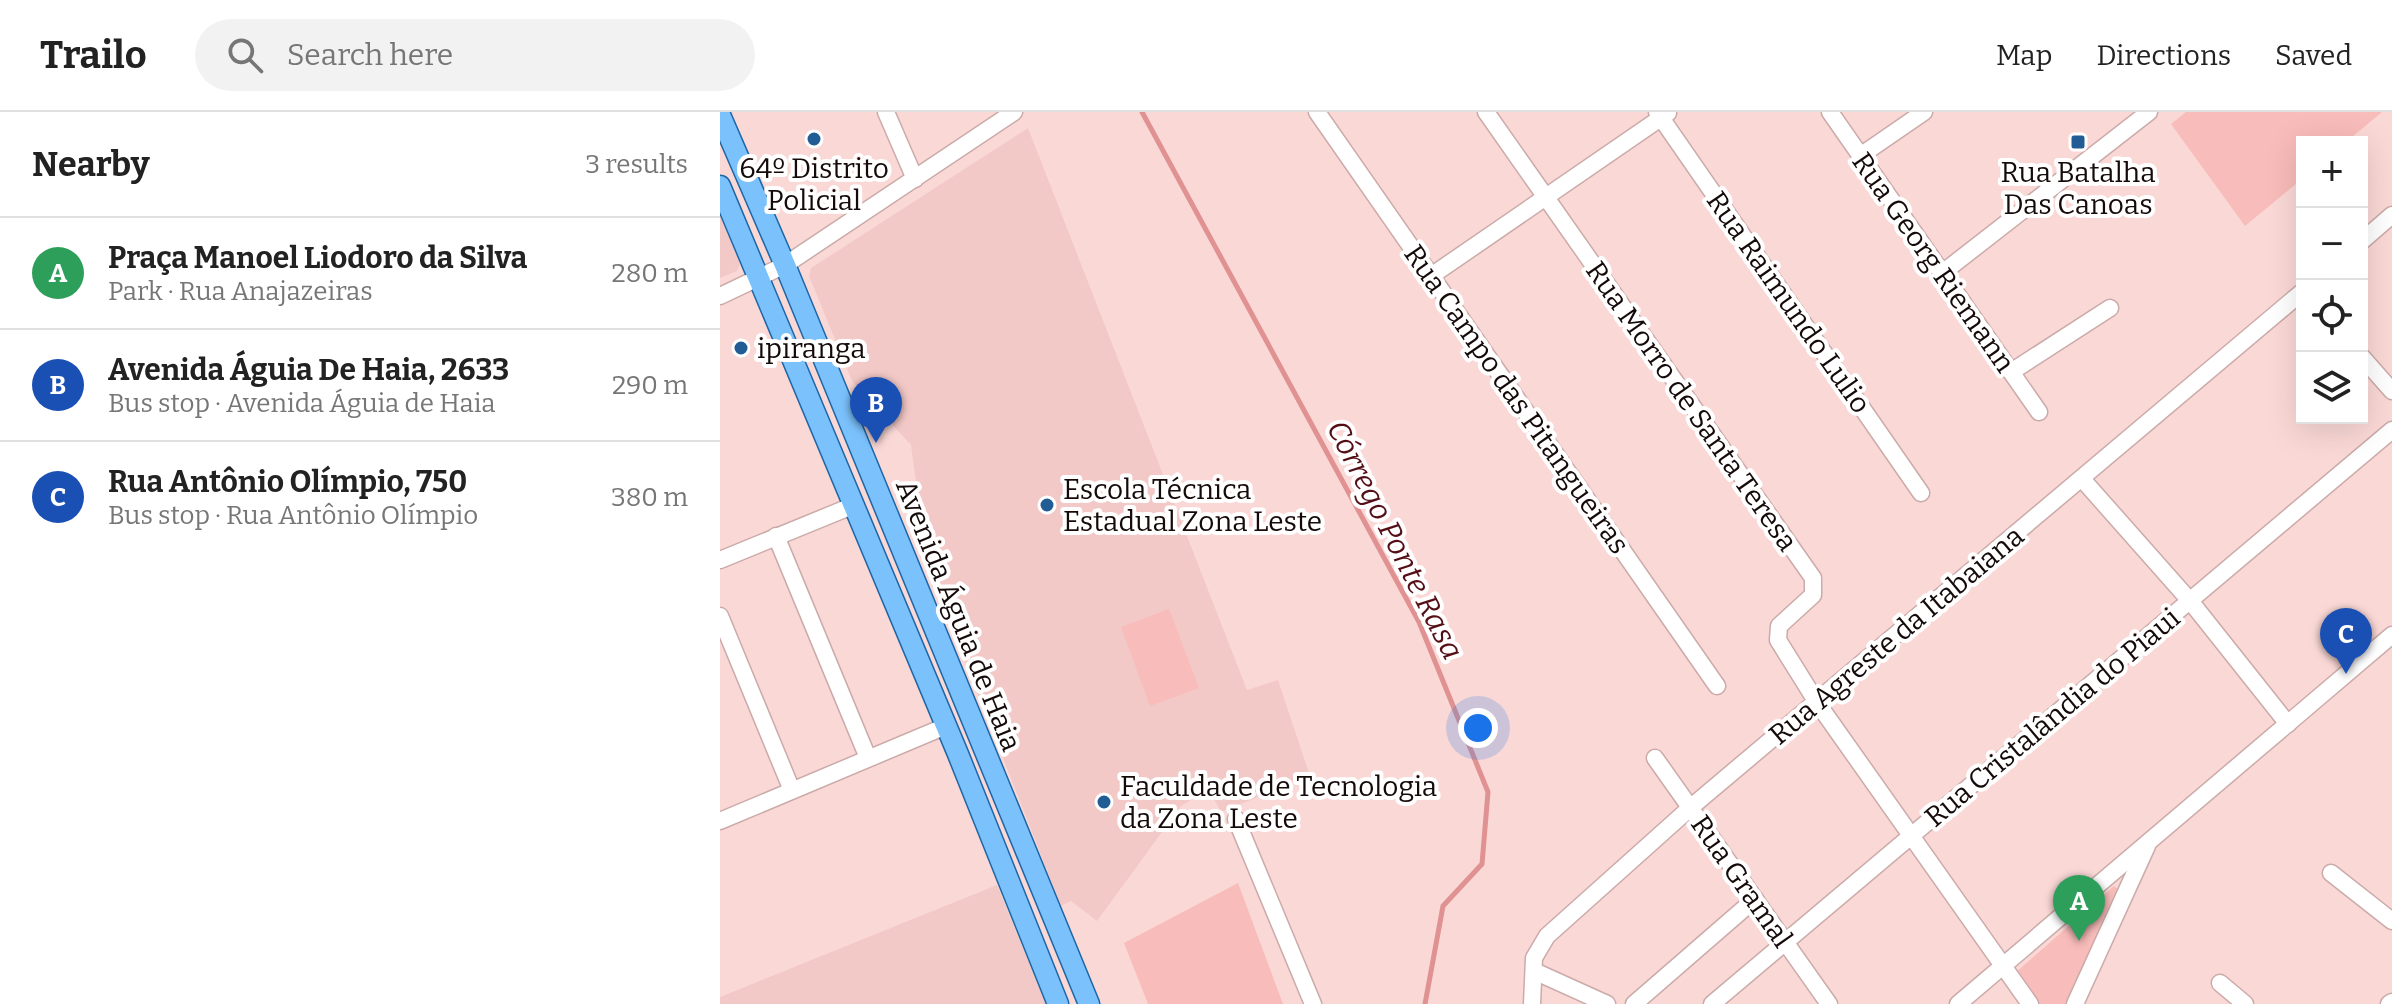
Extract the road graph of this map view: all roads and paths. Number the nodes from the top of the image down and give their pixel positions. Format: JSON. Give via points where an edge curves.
{"nodes":[{"id":1,"x":886,"y":112,"type":"edge"},
{"id":2,"x":1014,"y":112,"type":"edge"},
{"id":3,"x":1317,"y":112,"type":"edge"},
{"id":4,"x":1486,"y":112,"type":"edge"},
{"id":5,"x":1830,"y":112,"type":"edge"},
{"id":6,"x":1924,"y":112,"type":"edge"},
{"id":7,"x":2149,"y":112,"type":"edge"},
{"id":8,"x":1662,"y":114,"type":"edge"},
{"id":9,"x":720,"y":115,"type":"edge"},
{"id":10,"x":1860,"y":156,"type":"junction"},
{"id":11,"x":915,"y":179,"type":"junction"},
{"id":12,"x":720,"y":186,"type":"edge"},
{"id":13,"x":1547,"y":199,"type":"junction"},
{"id":14,"x":2392,"y":215,"type":"edge"},
{"id":15,"x":2368,"y":236,"type":"edge"},
{"id":16,"x":785,"y":265,"type":"junction"},
{"id":17,"x":1941,"y":274,"type":"junction"},
{"id":18,"x":1431,"y":276,"type":"junction"},
{"id":19,"x":760,"y":278,"type":"junction"},
{"id":20,"x":720,"y":296,"type":"edge"},
{"id":21,"x":2296,"y":297,"type":"edge"},
{"id":22,"x":2110,"y":308,"type":"dead end"},
{"id":23,"x":2368,"y":364,"type":"edge"},
{"id":24,"x":2011,"y":372,"type":"junction"},
{"id":25,"x":2392,"y":391,"type":"edge"},
{"id":26,"x":2039,"y":412,"type":"dead end"},
{"id":27,"x":2392,"y":430,"type":"edge"},
{"id":28,"x":2083,"y":480,"type":"junction"},
{"id":29,"x":1921,"y":493,"type":"dead end"},
{"id":30,"x":852,"y":506,"type":"junction"},
{"id":31,"x":776,"y":536,"type":"junction"},
{"id":32,"x":720,"y":560,"type":"edge"},
{"id":33,"x":2191,"y":602,"type":"junction"},
{"id":34,"x":720,"y":616,"type":"edge"},
{"id":35,"x":2392,"y":635,"type":"edge"},
{"id":36,"x":1717,"y":686,"type":"dead end"},
{"id":37,"x":1816,"y":701,"type":"junction"},
{"id":38,"x":2288,"y":724,"type":"junction"},
{"id":39,"x":946,"y":726,"type":"junction"},
{"id":40,"x":868,"y":758,"type":"junction"},
{"id":41,"x":1655,"y":758,"type":"dead end"},
{"id":42,"x":791,"y":788,"type":"junction"},
{"id":43,"x":1690,"y":808,"type":"junction"},
{"id":44,"x":1236,"y":819,"type":"dead end"},
{"id":45,"x":720,"y":821,"type":"edge"},
{"id":46,"x":1910,"y":835,"type":"junction"},
{"id":47,"x":2150,"y":841,"type":"junction"},
{"id":48,"x":2331,"y":873,"type":"dead end"},
{"id":49,"x":1755,"y":899,"type":"junction"},
{"id":50,"x":2392,"y":921,"type":"edge"},
{"id":51,"x":1783,"y":940,"type":"junction"},
{"id":52,"x":2001,"y":965,"type":"junction"},
{"id":53,"x":1534,"y":971,"type":"junction"},
{"id":54,"x":2220,"y":983,"type":"dead end"},
{"id":55,"x":1058,"y":1004,"type":"edge"},
{"id":56,"x":1089,"y":1004,"type":"edge"},
{"id":57,"x":1313,"y":1004,"type":"edge"},
{"id":58,"x":1532,"y":1004,"type":"edge"},
{"id":59,"x":1607,"y":1004,"type":"edge"},
{"id":60,"x":1634,"y":1004,"type":"edge"},
{"id":61,"x":1712,"y":1004,"type":"edge"},
{"id":62,"x":1829,"y":1004,"type":"edge"},
{"id":63,"x":1958,"y":1004,"type":"edge"},
{"id":64,"x":2030,"y":1004,"type":"edge"},
{"id":65,"x":2075,"y":1004,"type":"edge"},
{"id":66,"x":2245,"y":1004,"type":"edge"}],
"edges":[{"from":1,"to":11,"type":"street"},
{"from":2,"to":11,"type":"street"},
{"from":3,"to":18,"type":"street","name":"Rua Campo das Pitangueiras"},
{"from":4,"to":13,"type":"street","name":"Rua Morro de Santa Teresa"},
{"from":5,"to":10,"type":"street","name":"Rua Georg Riemann"},
{"from":6,"to":10,"type":"street"},
{"from":7,"to":17,"type":"street"},
{"from":8,"to":13,"type":"street"},
{"from":8,"to":29,"type":"street","name":"Rua Raimundo Lulio"},
{"from":9,"to":16,"type":"main road","name":"Avenida Águia de Haia"},
{"from":10,"to":17,"type":"street","name":"Rua Georg Riemann"},
{"from":11,"to":16,"type":"street"},
{"from":12,"to":19,"type":"main road","name":"Avenida Águia de Haia"},
{"from":13,"to":18,"type":"street"},
{"from":13,"to":37,"type":"street","name":"Rua Morro de Santa Teresa","via":[[1813,578],[1813,595],[1777,634]]},
{"from":14,"to":15,"type":"street"},
{"from":16,"to":19,"type":"street"},
{"from":16,"to":56,"type":"main road","name":"Avenida Águia de Haia"},
{"from":17,"to":24,"type":"street","name":"Rua Georg Riemann"},
{"from":18,"to":36,"type":"street","name":"Rua Campo das Pitangueiras"},
{"from":19,"to":20,"type":"street"},
{"from":19,"to":30,"type":"main road","name":"Avenida Águia de Haia"},
{"from":21,"to":28,"type":"street","name":"Rua Agreste da Itabaiana"},
{"from":22,"to":24,"type":"street"},
{"from":23,"to":25,"type":"street"},
{"from":24,"to":26,"type":"street","name":"Rua Georg Riemann"},
{"from":27,"to":33,"type":"street","name":"Rua Cristalândia do Piaui"},
{"from":28,"to":33,"type":"street"},
{"from":28,"to":37,"type":"street","name":"Rua Agreste da Itabaiana"},
{"from":30,"to":31,"type":"street"},
{"from":30,"to":39,"type":"main road","name":"Avenida Águia de Haia"},
{"from":31,"to":32,"type":"street"},
{"from":31,"to":40,"type":"street"},
{"from":33,"to":38,"type":"street"},
{"from":33,"to":46,"type":"street","name":"Rua Cristalândia do Piaui"},
{"from":34,"to":42,"type":"street"},
{"from":35,"to":38,"type":"street"},
{"from":37,"to":43,"type":"street","name":"Rua Agreste da Itabaiana"},
{"from":37,"to":46,"type":"street"},
{"from":38,"to":47,"type":"street"},
{"from":39,"to":40,"type":"street"},
{"from":39,"to":55,"type":"main road","name":"Avenida Águia de Haia"},
{"from":40,"to":42,"type":"street"},
{"from":41,"to":43,"type":"street","name":"Rua Gramal"},
{"from":42,"to":45,"type":"street"},
{"from":43,"to":49,"type":"street","name":"Rua Gramal"},
{"from":43,"to":53,"type":"street","name":"Rua Agreste da Itabaiana","via":[[1547,936],[1538,947]]},
{"from":44,"to":57,"type":"street"},
{"from":46,"to":51,"type":"street","name":"Rua Cristalândia do Piaui"},
{"from":46,"to":52,"type":"street"},
{"from":47,"to":52,"type":"street"},
{"from":47,"to":65,"type":"street"},
{"from":48,"to":50,"type":"street"},
{"from":49,"to":51,"type":"street","name":"Rua Gramal"},
{"from":49,"to":60,"type":"street"},
{"from":51,"to":61,"type":"street","name":"Rua Cristalândia do Piaui"},
{"from":51,"to":62,"type":"street","name":"Rua Gramal"},
{"from":52,"to":63,"type":"street"},
{"from":52,"to":64,"type":"street"},
{"from":53,"to":58,"type":"street","name":"Rua Agreste da Itabaiana"},
{"from":53,"to":59,"type":"street"},
{"from":54,"to":66,"type":"street"}]}
